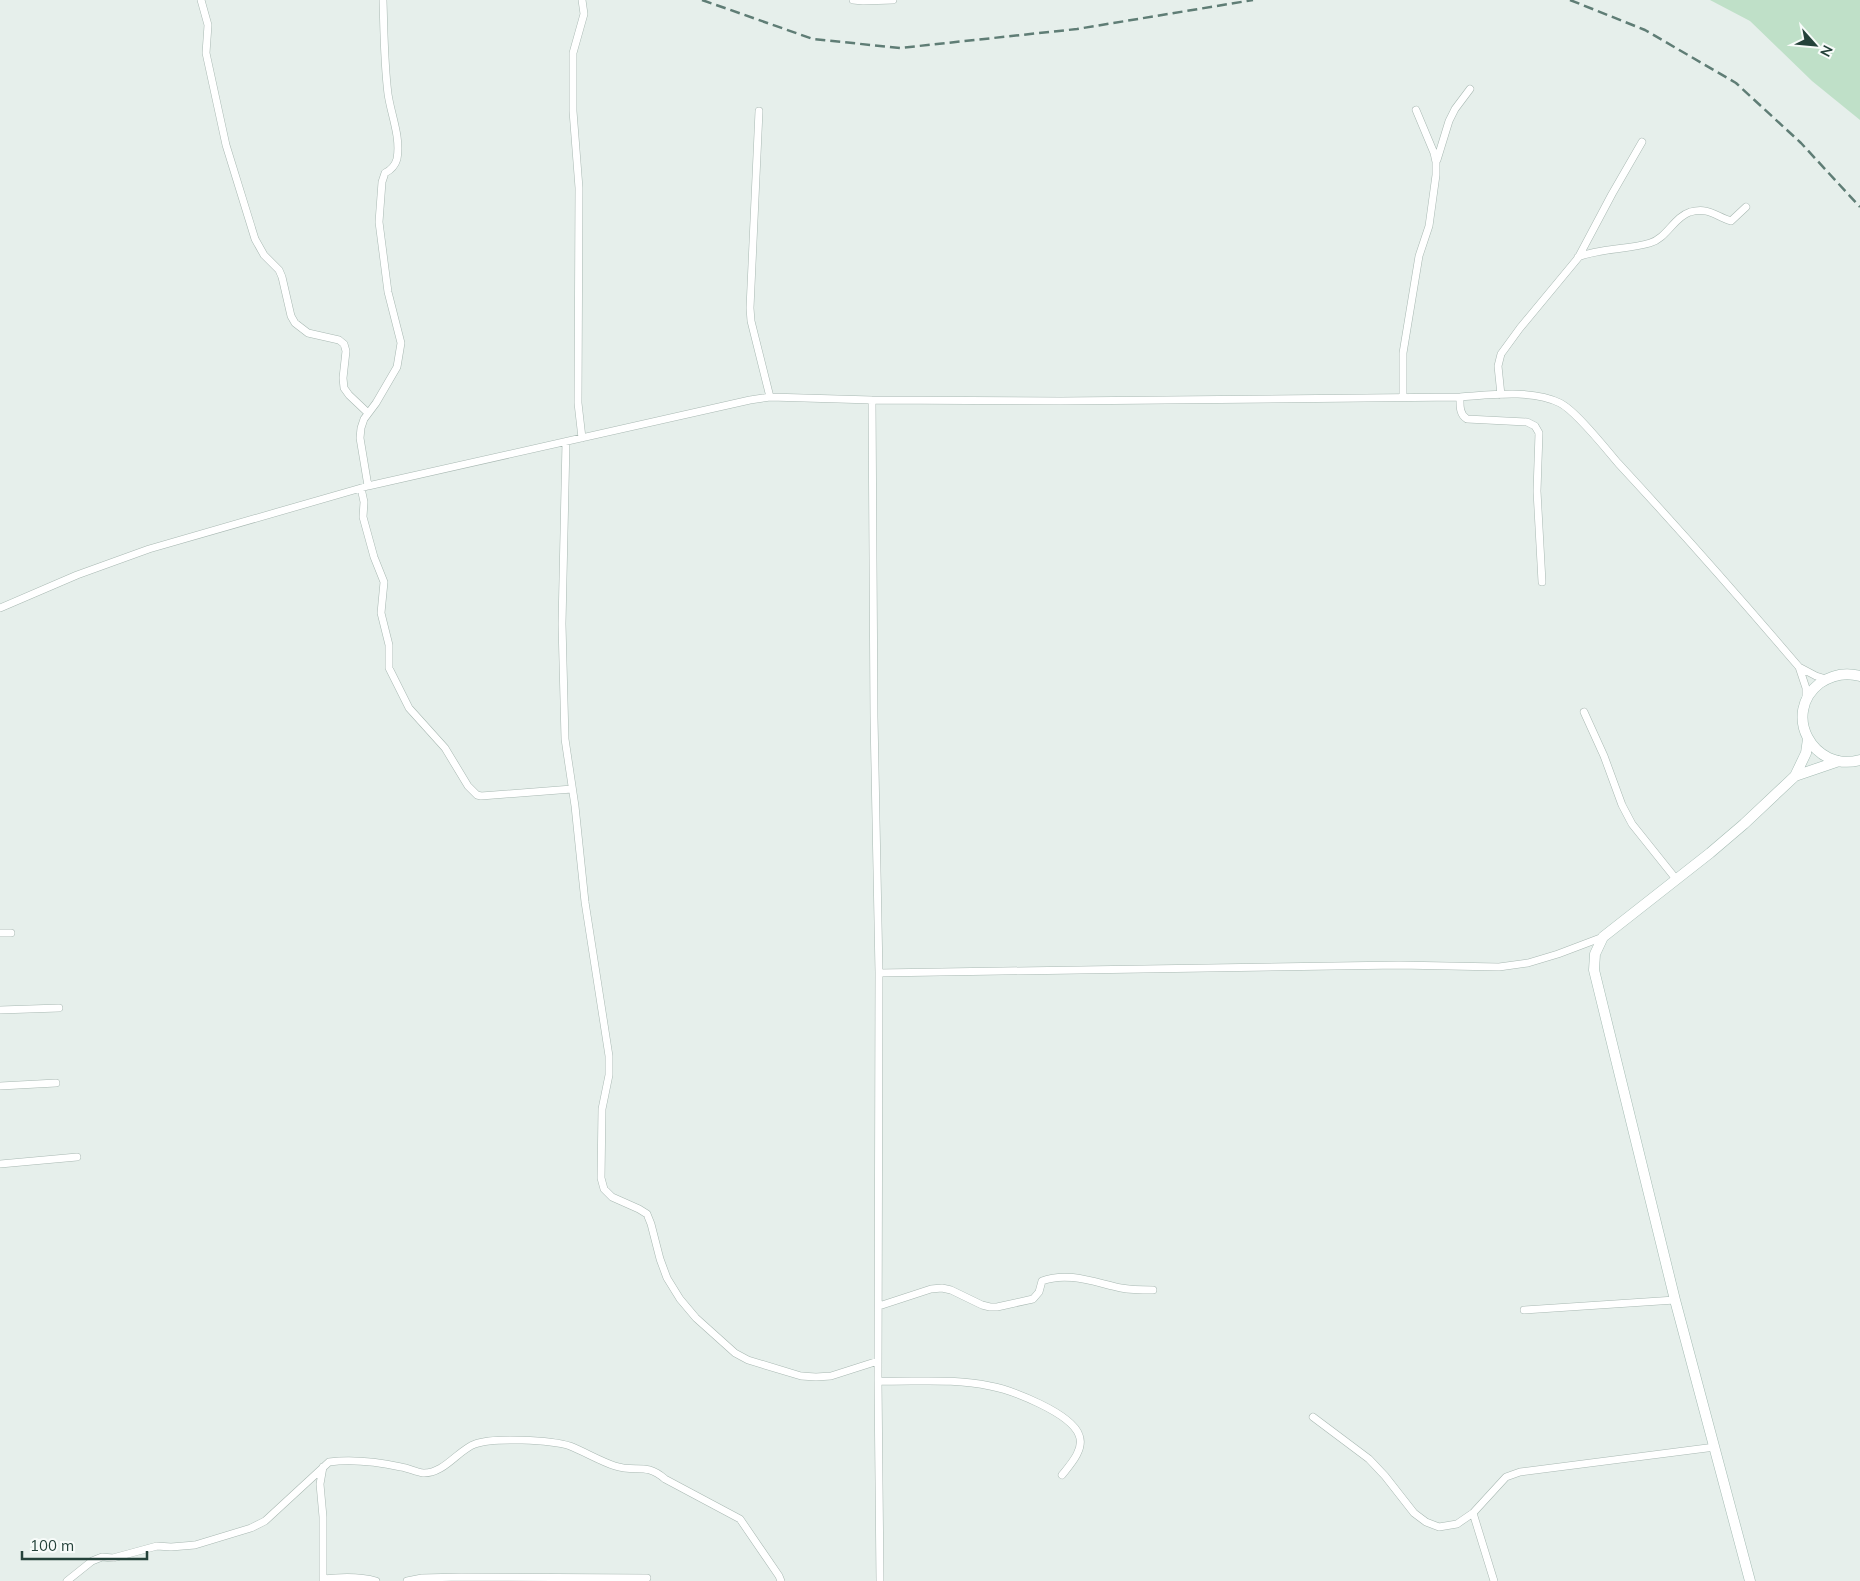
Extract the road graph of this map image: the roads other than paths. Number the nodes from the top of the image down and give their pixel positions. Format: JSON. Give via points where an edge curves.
{"nodes":[{"id":1,"x":201,"y":0,"type":"edge"},
{"id":2,"x":383,"y":0,"type":"edge"},
{"id":3,"x":582,"y":0,"type":"edge"},
{"id":4,"x":853,"y":0,"type":"edge"},
{"id":5,"x":893,"y":0,"type":"edge"},
{"id":6,"x":1470,"y":89,"type":"dead end"},
{"id":7,"x":1416,"y":110,"type":"dead end"},
{"id":8,"x":760,"y":111,"type":"dead end"},
{"id":9,"x":1642,"y":142,"type":"dead end"},
{"id":10,"x":1436,"y":162,"type":"junction"},
{"id":11,"x":1746,"y":207,"type":"dead end"},
{"id":12,"x":1578,"y":258,"type":"junction"},
{"id":13,"x":1501,"y":395,"type":"junction"},
{"id":14,"x":770,"y":397,"type":"junction"},
{"id":15,"x":1403,"y":397,"type":"junction"},
{"id":16,"x":1460,"y":397,"type":"junction"},
{"id":17,"x":872,"y":400,"type":"junction"},
{"id":18,"x":368,"y":413,"type":"junction"},
{"id":19,"x":582,"y":438,"type":"junction"},
{"id":20,"x":566,"y":442,"type":"junction"},
{"id":21,"x":364,"y":487,"type":"junction"},
{"id":22,"x":1542,"y":582,"type":"dead end"},
{"id":23,"x":0,"y":608,"type":"edge"},
{"id":24,"x":1799,"y":667,"type":"junction"},
{"id":25,"x":1860,"y":676,"type":"edge"},
{"id":26,"x":1826,"y":679,"type":"junction"},
{"id":27,"x":1806,"y":699,"type":"junction"},
{"id":28,"x":1584,"y":712,"type":"dead end"},
{"id":29,"x":1808,"y":739,"type":"junction"},
{"id":30,"x":1860,"y":760,"type":"edge"},
{"id":31,"x":1839,"y":761,"type":"junction"},
{"id":32,"x":1795,"y":776,"type":"junction"},
{"id":33,"x":572,"y":789,"type":"junction"},
{"id":34,"x":1676,"y":879,"type":"junction"},
{"id":35,"x":0,"y":933,"type":"edge"},
{"id":36,"x":12,"y":933,"type":"dead end"},
{"id":37,"x":1603,"y":937,"type":"junction"},
{"id":38,"x":879,"y":972,"type":"junction"},
{"id":39,"x":59,"y":1008,"type":"dead end"},
{"id":40,"x":0,"y":1010,"type":"edge"},
{"id":41,"x":56,"y":1084,"type":"dead end"},
{"id":42,"x":0,"y":1086,"type":"edge"},
{"id":43,"x":77,"y":1157,"type":"dead end"},
{"id":44,"x":0,"y":1164,"type":"edge"},
{"id":45,"x":1153,"y":1290,"type":"dead end"},
{"id":46,"x":1675,"y":1300,"type":"junction"},
{"id":47,"x":879,"y":1306,"type":"junction"},
{"id":48,"x":1524,"y":1310,"type":"dead end"},
{"id":49,"x":878,"y":1361,"type":"junction"},
{"id":50,"x":878,"y":1381,"type":"junction"},
{"id":51,"x":1314,"y":1417,"type":"dead end"},
{"id":52,"x":1715,"y":1447,"type":"junction"},
{"id":53,"x":323,"y":1467,"type":"junction"},
{"id":54,"x":1062,"y":1475,"type":"dead end"},
{"id":55,"x":1473,"y":1513,"type":"junction"},
{"id":56,"x":647,"y":1578,"type":"dead end"},
{"id":57,"x":323,"y":1580,"type":"edge"},
{"id":58,"x":67,"y":1581,"type":"edge"},
{"id":59,"x":376,"y":1581,"type":"edge"},
{"id":60,"x":408,"y":1581,"type":"edge"},
{"id":61,"x":781,"y":1581,"type":"edge"},
{"id":62,"x":880,"y":1581,"type":"edge"},
{"id":63,"x":1494,"y":1581,"type":"edge"},
{"id":64,"x":1750,"y":1581,"type":"edge"}],
"edges":[{"from":1,"to":18,"type":"street","via":[[208,25],[206,53],[226,145],[255,239],[264,256],[282,277],[295,323],[308,333],[344,344],[344,388]]},
{"from":2,"to":18,"type":"street","via":[[384,52],[398,137],[397,160],[382,182],[380,222],[388,292],[401,343],[397,366]]},
{"from":3,"to":19,"type":"street","via":[[584,14],[573,53],[573,111],[579,188],[578,403]]},
{"from":4,"to":5,"type":"street"},
{"from":6,"to":10,"type":"street","via":[[1449,121]]},
{"from":7,"to":10,"type":"street"},
{"from":8,"to":14,"type":"street","via":[[750,308]]},
{"from":9,"to":12,"type":"street"},
{"from":10,"to":15,"type":"street","via":[[1433,207],[1420,256],[1403,353]]},
{"from":11,"to":12,"type":"street","via":[[1731,220],[1713,212],[1689,213],[1652,242],[1598,251]]},
{"from":12,"to":13,"type":"street","via":[[1501,354],[1498,366]]},
{"from":13,"to":16,"type":"street"},
{"from":13,"to":24,"type":"street","via":[[1542,397],[1562,404],[1627,472]]},
{"from":14,"to":17,"type":"street"},
{"from":14,"to":19,"type":"street"},
{"from":15,"to":16,"type":"street"},
{"from":15,"to":17,"type":"street"},
{"from":16,"to":22,"type":"street","via":[[1461,412],[1467,419],[1528,422],[1539,432]]},
{"from":17,"to":38,"type":"street"},
{"from":18,"to":21,"type":"street","via":[[360,438]]},
{"from":19,"to":20,"type":"street"},
{"from":20,"to":21,"type":"street"},
{"from":20,"to":33,"type":"street","via":[[562,624],[565,739]]},
{"from":21,"to":23,"type":"street","via":[[149,549],[77,574]]},
{"from":21,"to":33,"type":"street","via":[[363,517],[384,582],[381,613],[389,645],[389,668],[409,708],[445,748],[477,795]]},
{"from":24,"to":26,"type":"street"},
{"from":24,"to":27,"type":"street"},
{"from":25,"to":26,"type":"street","via":[[1839,674]]},
{"from":26,"to":27,"type":"street"},
{"from":27,"to":29,"type":"street","via":[[1803,726]]},
{"from":28,"to":34,"type":"street","via":[[1629,818]]},
{"from":29,"to":31,"type":"street","via":[[1821,754]]},
{"from":29,"to":32,"type":"street","via":[[1806,753]]},
{"from":30,"to":31,"type":"street"},
{"from":31,"to":32,"type":"street"},
{"from":32,"to":34,"type":"street","via":[[1744,824]]},
{"from":33,"to":49,"type":"street","via":[[585,902],[609,1056],[609,1076],[602,1108],[601,1178],[604,1189],[612,1197],[647,1214],[667,1278],[680,1299],[735,1353],[748,1360],[816,1378]]},
{"from":34,"to":37,"type":"street"},
{"from":35,"to":36,"type":"street"},
{"from":37,"to":38,"type":"street","via":[[1528,963],[1499,967],[1399,965]]},
{"from":37,"to":46,"type":"street","via":[[1595,954],[1594,970]]},
{"from":38,"to":47,"type":"street"},
{"from":39,"to":40,"type":"street"},
{"from":41,"to":42,"type":"street"},
{"from":43,"to":44,"type":"street"},
{"from":45,"to":47,"type":"street","via":[[1133,1290],[1064,1277],[1042,1281],[1033,1299],[997,1307],[982,1305],[942,1288],[932,1288]]},
{"from":46,"to":48,"type":"street"},
{"from":46,"to":52,"type":"street"},
{"from":47,"to":49,"type":"street"},
{"from":49,"to":50,"type":"street"},
{"from":50,"to":54,"type":"street","via":[[963,1382],[990,1386],[1037,1402],[1074,1426],[1080,1436],[1080,1448]]},
{"from":50,"to":62,"type":"street"},
{"from":51,"to":55,"type":"street","via":[[1369,1459],[1414,1513],[1426,1522],[1439,1527],[1457,1524]]},
{"from":52,"to":55,"type":"street","via":[[1520,1472],[1506,1477]]},
{"from":52,"to":64,"type":"street"},
{"from":53,"to":57,"type":"street","via":[[320,1484]]},
{"from":53,"to":58,"type":"street","via":[[265,1521],[250,1528],[195,1545],[157,1546],[114,1558],[102,1557],[92,1560]]},
{"from":53,"to":61,"type":"street","via":[[329,1462],[340,1461],[389,1464],[422,1473],[445,1465],[475,1444],[492,1440],[568,1446],[628,1470],[655,1470],[740,1520]]},
{"from":55,"to":63,"type":"street"},
{"from":56,"to":60,"type":"street","via":[[461,1576]]},
{"from":57,"to":59,"type":"street","via":[[341,1577]]}]}
